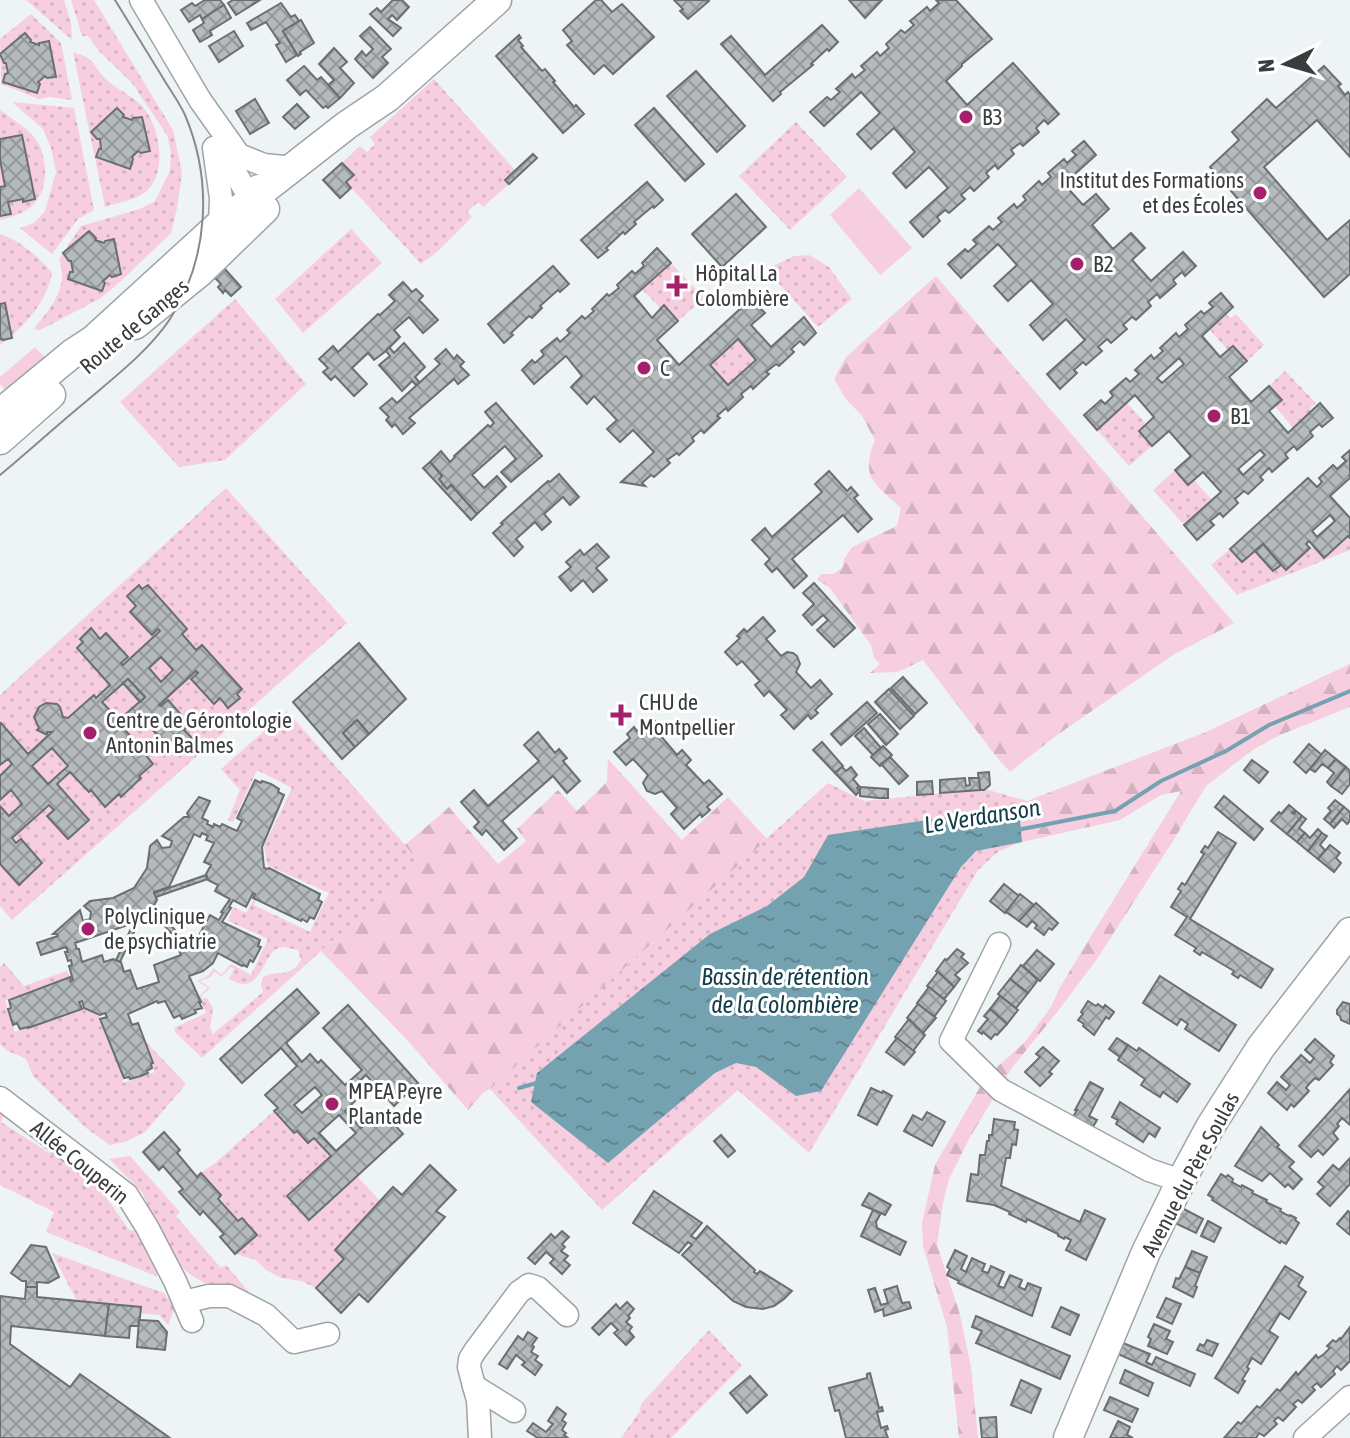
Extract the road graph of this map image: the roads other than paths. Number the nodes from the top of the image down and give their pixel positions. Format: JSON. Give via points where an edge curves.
{"nodes":[{"id":1,"x":141,"y":0,"type":"edge"},
{"id":2,"x":497,"y":0,"type":"edge"},
{"id":3,"x":200,"y":100,"type":"junction"},
{"id":4,"x":367,"y":113,"type":"junction"},
{"id":5,"x":211,"y":132,"type":"junction"},
{"id":6,"x":239,"y":155,"type":"junction"},
{"id":7,"x":293,"y":168,"type":"junction"},
{"id":8,"x":261,"y":203,"type":"junction"},
{"id":9,"x":220,"y":224,"type":"junction"},
{"id":10,"x":2,"y":436,"type":"edge"},
{"id":11,"x":1350,"y":932,"type":"edge"},
{"id":12,"x":999,"y":944,"type":"dead end"},
{"id":13,"x":0,"y":1098,"type":"edge"},
{"id":14,"x":1181,"y":1181,"type":"junction"},
{"id":15,"x":567,"y":1315,"type":"dead end"},
{"id":16,"x":328,"y":1334,"type":"dead end"},
{"id":17,"x":474,"y":1386,"type":"junction"},
{"id":18,"x":1350,"y":1397,"type":"edge"},
{"id":19,"x":514,"y":1411,"type":"dead end"},
{"id":20,"x":480,"y":1438,"type":"edge"},
{"id":21,"x":1068,"y":1438,"type":"edge"},
{"id":22,"x":1305,"y":1438,"type":"edge"}],
"edges":[{"from":1,"to":3,"type":"street"},
{"from":2,"to":4,"type":"main road"},
{"from":3,"to":5,"type":"street"},
{"from":3,"to":6,"type":"street"},
{"from":4,"to":7,"type":"main road"},
{"from":4,"to":8,"type":"main road","via":[[355,132]]},
{"from":5,"to":8,"type":"street","via":[[249,196]]},
{"from":5,"to":9,"type":"street","via":[[221,191]]},
{"from":6,"to":7,"type":"street"},
{"from":6,"to":8,"type":"street","via":[[259,188]]},
{"from":7,"to":8,"type":"main road"},
{"from":8,"to":9,"type":"main road","name":"Route de Ganges"},
{"from":8,"to":10,"type":"main road","name":"Route de Ganges","via":[[199,273]]},
{"from":9,"to":10,"type":"main road","name":"Route de Ganges","via":[[93,340]]},
{"from":11,"to":14,"type":"main road","name":"Avenue du Père Soulas","via":[[1261,1047]]},
{"from":12,"to":14,"type":"street","via":[[951,1041],[1001,1090],[1149,1170]]},
{"from":13,"to":16,"type":"street","name":"Allée Couperin","via":[[127,1195],[188,1312],[209,1296],[229,1296],[266,1315],[294,1342]]},
{"from":14,"to":21,"type":"main road","name":"Avenue du Père Soulas"},
{"from":15,"to":17,"type":"street","via":[[532,1284],[522,1288],[470,1359]]},
{"from":17,"to":19,"type":"street"},
{"from":17,"to":20,"type":"street"},
{"from":18,"to":22,"type":"street"}]}
